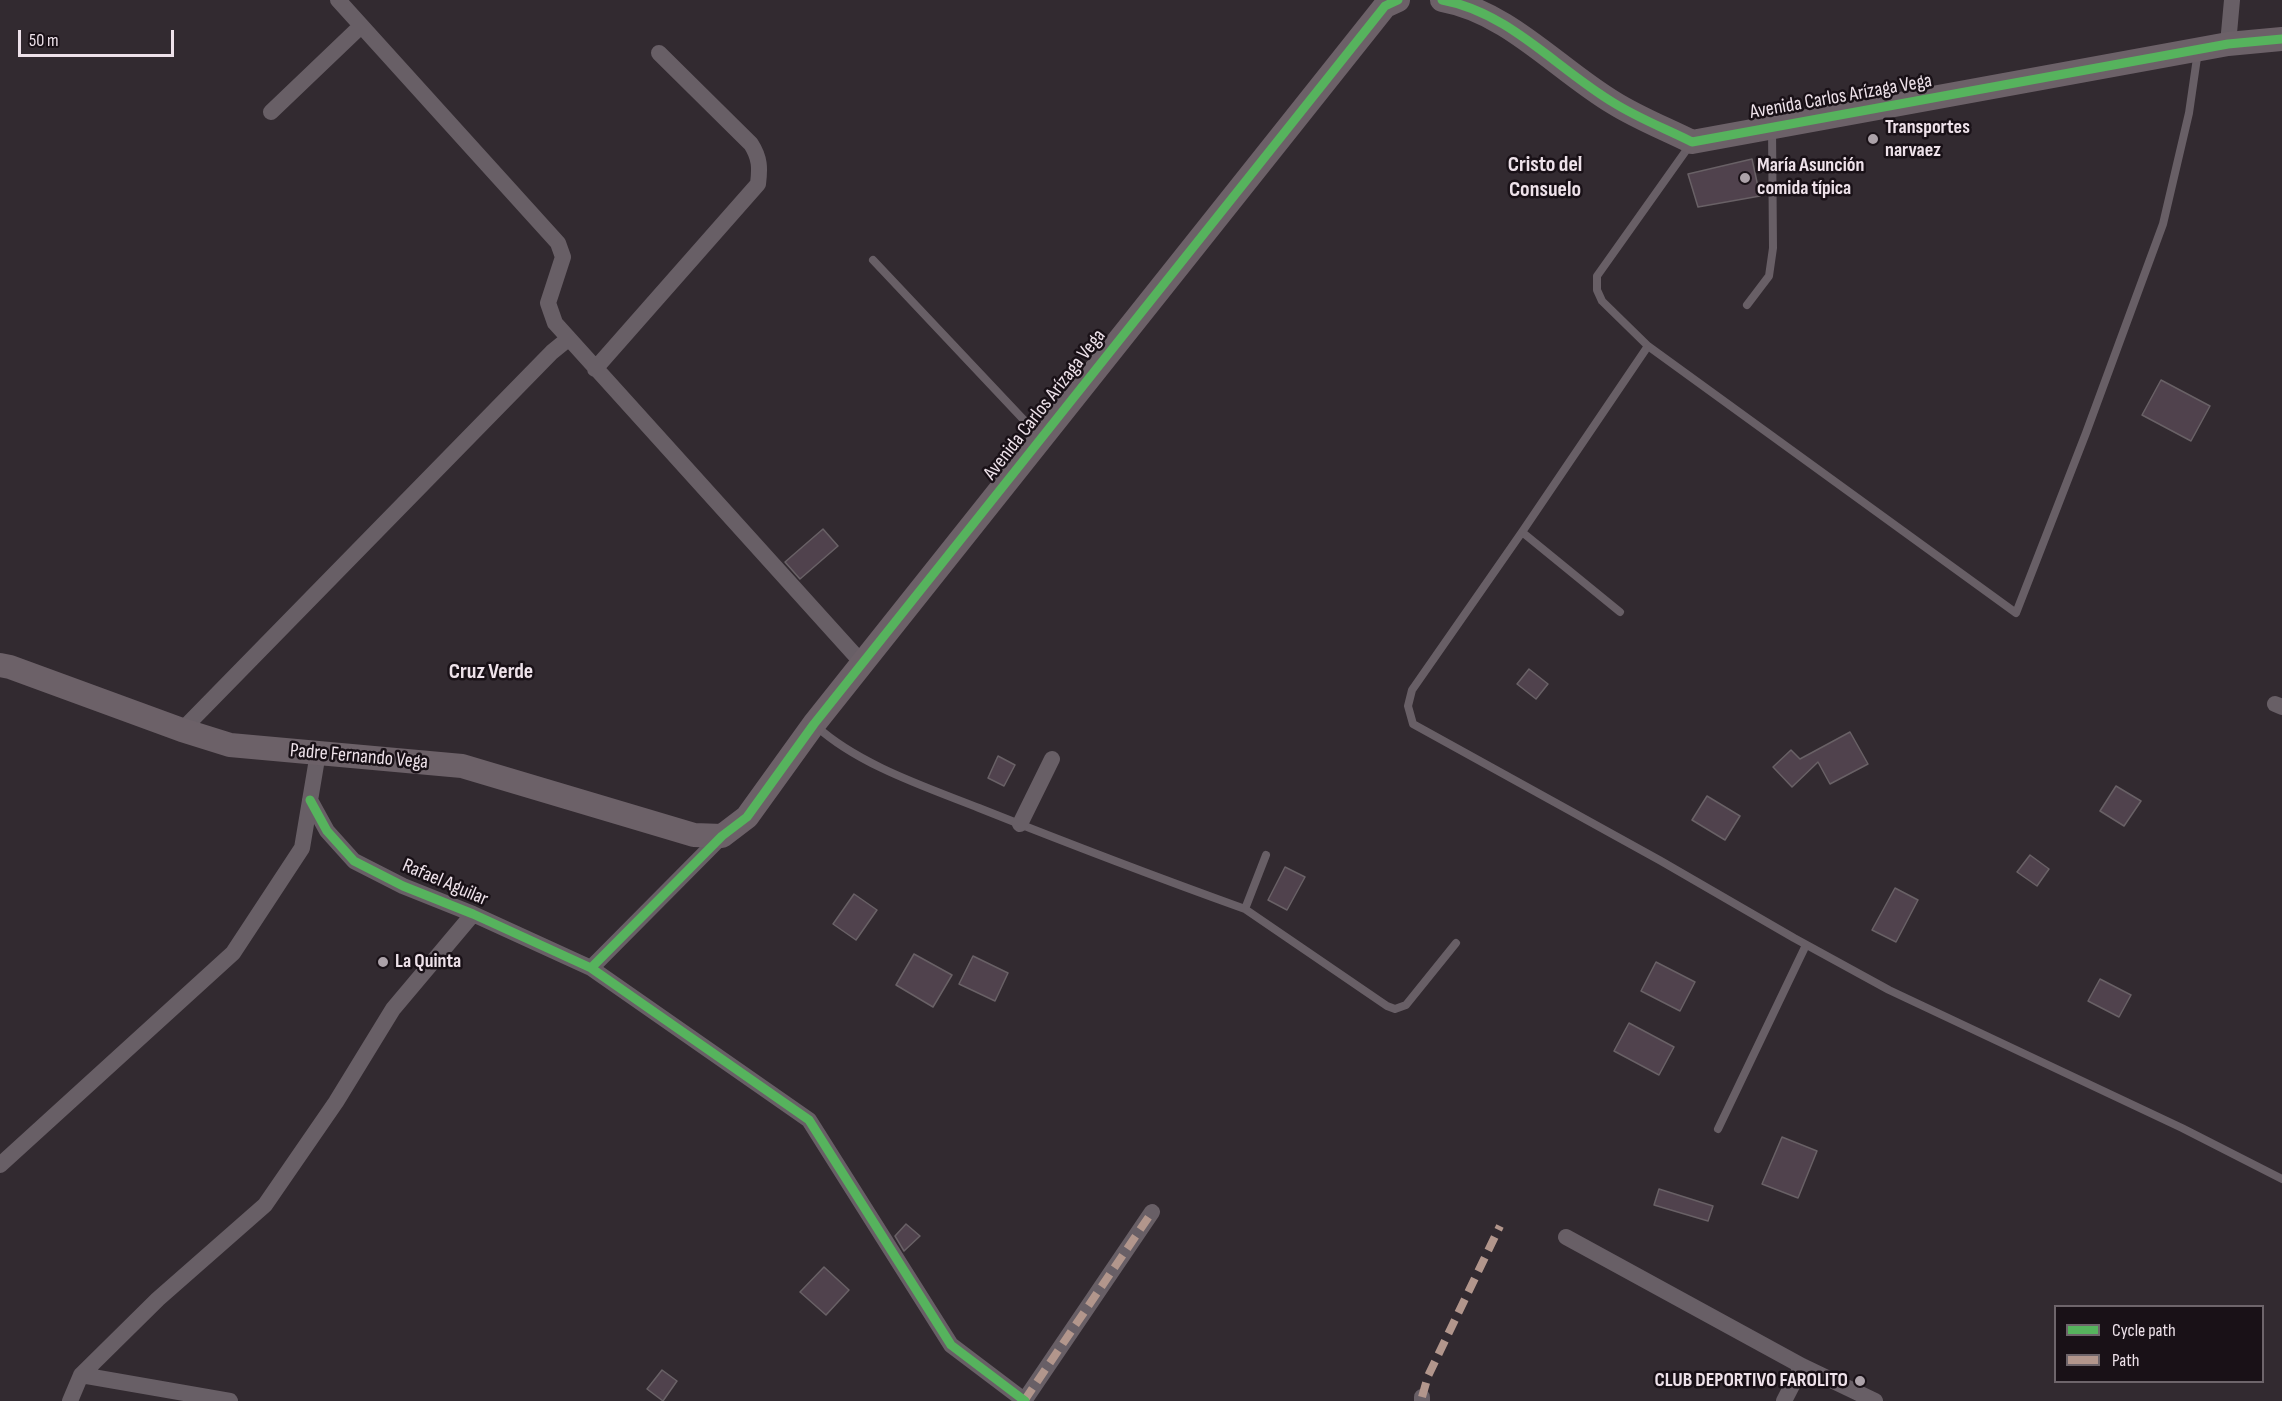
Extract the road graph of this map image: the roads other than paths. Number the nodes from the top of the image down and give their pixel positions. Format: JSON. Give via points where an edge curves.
{"nodes":[{"id":1,"x":338,"y":0,"type":"edge"},
{"id":2,"x":1398,"y":0,"type":"edge"},
{"id":3,"x":1442,"y":0,"type":"edge"},
{"id":4,"x":2232,"y":0,"type":"edge"},
{"id":5,"x":361,"y":26,"type":"junction"},
{"id":6,"x":2282,"y":39,"type":"edge"},
{"id":7,"x":2228,"y":44,"type":"junction"},
{"id":8,"x":2198,"y":50,"type":"junction"},
{"id":9,"x":659,"y":53,"type":"dead end"},
{"id":10,"x":271,"y":112,"type":"dead end"},
{"id":11,"x":1772,"y":128,"type":"junction"},
{"id":12,"x":1692,"y":142,"type":"junction"},
{"id":13,"x":873,"y":260,"type":"dead end"},
{"id":14,"x":1747,"y":305,"type":"dead end"},
{"id":15,"x":568,"y":339,"type":"junction"},
{"id":16,"x":1648,"y":346,"type":"junction"},
{"id":17,"x":595,"y":369,"type":"junction"},
{"id":18,"x":1042,"y":438,"type":"junction"},
{"id":19,"x":1522,"y":532,"type":"junction"},
{"id":20,"x":1620,"y":612,"type":"dead end"},
{"id":21,"x":863,"y":664,"type":"junction"},
{"id":22,"x":0,"y":665,"type":"edge"},
{"id":23,"x":814,"y":724,"type":"junction"},
{"id":24,"x":182,"y":730,"type":"junction"},
{"id":25,"x":318,"y":753,"type":"junction"},
{"id":26,"x":1052,"y":759,"type":"dead end"},
{"id":27,"x":310,"y":801,"type":"junction"},
{"id":28,"x":1020,"y":824,"type":"junction"},
{"id":29,"x":722,"y":836,"type":"junction"},
{"id":30,"x":1266,"y":855,"type":"dead end"},
{"id":31,"x":1245,"y":909,"type":"junction"},
{"id":32,"x":473,"y":914,"type":"junction"},
{"id":33,"x":1456,"y":943,"type":"dead end"},
{"id":34,"x":1806,"y":945,"type":"junction"},
{"id":35,"x":591,"y":969,"type":"junction"},
{"id":36,"x":1718,"y":1129,"type":"dead end"},
{"id":37,"x":0,"y":1166,"type":"edge"},
{"id":38,"x":2282,"y":1179,"type":"edge"},
{"id":39,"x":1152,"y":1212,"type":"dead end"},
{"id":40,"x":1566,"y":1237,"type":"dead end"},
{"id":41,"x":1802,"y":1366,"type":"junction"},
{"id":42,"x":81,"y":1375,"type":"junction"},
{"id":43,"x":70,"y":1401,"type":"edge"},
{"id":44,"x":230,"y":1401,"type":"edge"},
{"id":45,"x":1024,"y":1401,"type":"edge"},
{"id":46,"x":1784,"y":1401,"type":"edge"},
{"id":47,"x":1875,"y":1401,"type":"edge"}],
"edges":[{"from":1,"to":5,"type":"street"},
{"from":2,"to":18,"type":"street","name":"Avenida Carlos Arízaga Vega","via":[[1385,6]]},
{"from":3,"to":12,"type":"street","via":[[1462,4],[1497,20],[1614,103]]},
{"from":4,"to":7,"type":"street"},
{"from":5,"to":10,"type":"street"},
{"from":5,"to":15,"type":"street","via":[[558,243],[563,257],[548,303],[555,323]]},
{"from":6,"to":7,"type":"street","name":"Avenida Carlos Arízaga Vega"},
{"from":7,"to":8,"type":"street","name":"Avenida Carlos Arízaga Vega"},
{"from":8,"to":11,"type":"street","name":"Avenida Carlos Arízaga Vega"},
{"from":8,"to":16,"type":"lane","via":[[2189,113],[2163,224],[2016,613]]},
{"from":9,"to":17,"type":"street","via":[[751,144],[760,166],[758,184]]},
{"from":11,"to":12,"type":"street","name":"Avenida Carlos Arízaga Vega"},
{"from":11,"to":14,"type":"lane","via":[[1773,248],[1768,276]]},
{"from":12,"to":16,"type":"lane","via":[[1597,276],[1602,301]]},
{"from":13,"to":18,"type":"lane"},
{"from":15,"to":17,"type":"street"},
{"from":15,"to":24,"type":"street"},
{"from":16,"to":19,"type":"lane"},
{"from":17,"to":21,"type":"street"},
{"from":18,"to":21,"type":"street","name":"Avenida Carlos Arízaga Vega"},
{"from":19,"to":20,"type":"lane"},
{"from":19,"to":34,"type":"lane","via":[[1412,690],[1408,706],[1413,724]]},
{"from":21,"to":23,"type":"street","name":"Avenida Carlos Arízaga Vega"},
{"from":22,"to":24,"type":"street","name":"Padre Fernando Vega"},
{"from":23,"to":28,"type":"lane","via":[[876,765]]},
{"from":23,"to":29,"type":"street","name":"Avenida Carlos Arízaga Vega","via":[[747,817]]},
{"from":24,"to":25,"type":"street","name":"Padre Fernando Vega","via":[[230,745]]},
{"from":25,"to":27,"type":"street"},
{"from":25,"to":29,"type":"street","name":"Padre Fernando Vega","via":[[462,766],[694,835]]},
{"from":26,"to":28,"type":"street"},
{"from":27,"to":32,"type":"street","name":"Rafael Aguilar","via":[[327,831],[354,861]]},
{"from":27,"to":37,"type":"street","via":[[302,848],[233,953]]},
{"from":28,"to":31,"type":"lane"},
{"from":29,"to":35,"type":"street"},
{"from":30,"to":31,"type":"lane"},
{"from":31,"to":33,"type":"lane","via":[[1395,1010],[1406,1005]]},
{"from":32,"to":35,"type":"street","name":"Rafael Aguilar"},
{"from":32,"to":42,"type":"street","via":[[393,1009],[336,1102],[265,1205],[158,1299]]},
{"from":34,"to":36,"type":"lane"},
{"from":34,"to":38,"type":"lane","via":[[1889,990]]},
{"from":35,"to":45,"type":"street","name":"Rafael Aguilar","via":[[809,1120],[951,1346]]},
{"from":39,"to":45,"type":"street"},
{"from":40,"to":41,"type":"street"},
{"from":41,"to":46,"type":"street"},
{"from":41,"to":47,"type":"street"},
{"from":42,"to":43,"type":"street"},
{"from":42,"to":44,"type":"street"}]}
